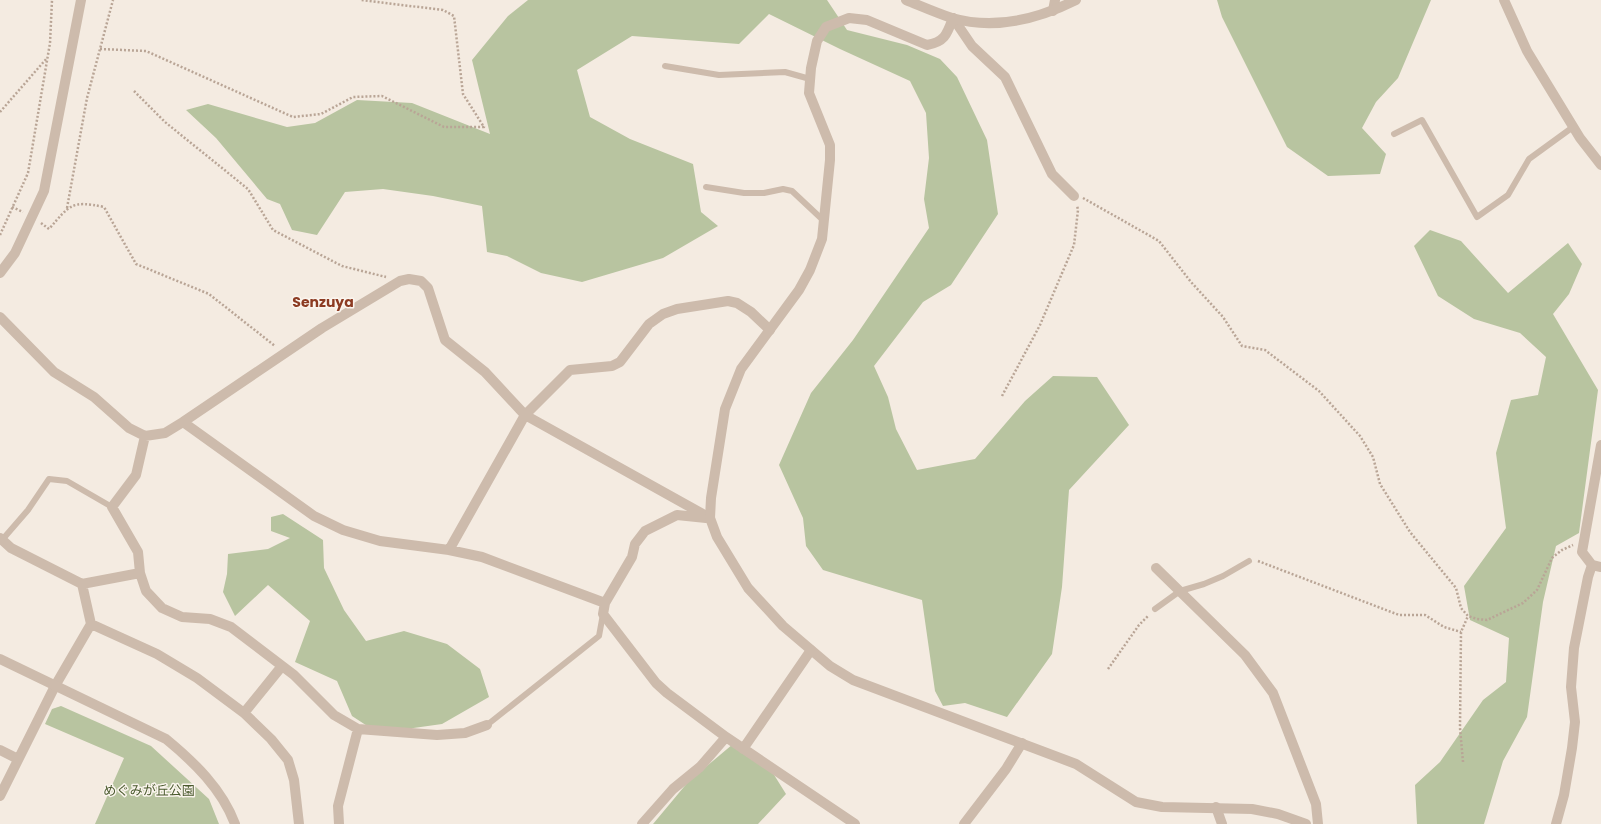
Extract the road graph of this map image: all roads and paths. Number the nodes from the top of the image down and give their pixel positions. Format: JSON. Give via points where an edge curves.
{"nodes":[{"id":1,"x":52,"y":0,"type":"edge"},
{"id":2,"x":81,"y":0,"type":"edge"},
{"id":3,"x":113,"y":0,"type":"edge"},
{"id":4,"x":361,"y":0,"type":"edge"},
{"id":5,"x":906,"y":0,"type":"edge"},
{"id":6,"x":1055,"y":0,"type":"edge"},
{"id":7,"x":1076,"y":0,"type":"edge"},
{"id":8,"x":1504,"y":0,"type":"edge"},
{"id":9,"x":1053,"y":11,"type":"junction"},
{"id":10,"x":953,"y":18,"type":"junction"},
{"id":11,"x":100,"y":49,"type":"junction"},
{"id":12,"x":48,"y":58,"type":"junction"},
{"id":13,"x":665,"y":66,"type":"dead end"},
{"id":14,"x":810,"y":78,"type":"junction"},
{"id":15,"x":134,"y":91,"type":"dead end"},
{"id":16,"x":0,"y":112,"type":"edge"},
{"id":17,"x":1573,"y":127,"type":"junction"},
{"id":18,"x":1394,"y":134,"type":"dead end"},
{"id":19,"x":1601,"y":165,"type":"edge"},
{"id":20,"x":706,"y":187,"type":"dead end"},
{"id":21,"x":1074,"y":196,"type":"junction"},
{"id":22,"x":67,"y":209,"type":"junction"},
{"id":23,"x":32,"y":216,"type":"junction"},
{"id":24,"x":824,"y":221,"type":"junction"},
{"id":25,"x":0,"y":235,"type":"edge"},
{"id":26,"x":0,"y":273,"type":"edge"},
{"id":27,"x":400,"y":281,"type":"junction"},
{"id":28,"x":0,"y":318,"type":"edge"},
{"id":29,"x":770,"y":330,"type":"junction"},
{"id":30,"x":284,"y":353,"type":"junction"},
{"id":31,"x":1002,"y":396,"type":"dead end"},
{"id":32,"x":525,"y":415,"type":"junction"},
{"id":33,"x":183,"y":422,"type":"junction"},
{"id":34,"x":144,"y":436,"type":"junction"},
{"id":35,"x":1601,"y":444,"type":"edge"},
{"id":36,"x":112,"y":507,"type":"junction"},
{"id":37,"x":710,"y":518,"type":"junction"},
{"id":38,"x":1,"y":539,"type":"edge"},
{"id":39,"x":1584,"y":540,"type":"junction"},
{"id":40,"x":449,"y":550,"type":"junction"},
{"id":41,"x":1249,"y":561,"type":"joint"},
{"id":42,"x":1596,"y":566,"type":"edge"},
{"id":43,"x":1156,"y":568,"type":"dead end"},
{"id":44,"x":140,"y":572,"type":"junction"},
{"id":45,"x":82,"y":584,"type":"junction"},
{"id":46,"x":1180,"y":591,"type":"junction"},
{"id":47,"x":605,"y":603,"type":"junction"},
{"id":48,"x":1155,"y":609,"type":"joint"},
{"id":49,"x":603,"y":614,"type":"junction"},
{"id":50,"x":1468,"y":616,"type":"junction"},
{"id":51,"x":91,"y":624,"type":"junction"},
{"id":52,"x":1461,"y":632,"type":"junction"},
{"id":53,"x":811,"y":650,"type":"junction"},
{"id":54,"x":0,"y":659,"type":"edge"},
{"id":55,"x":282,"y":666,"type":"junction"},
{"id":56,"x":1108,"y":668,"type":"dead end"},
{"id":57,"x":55,"y":686,"type":"junction"},
{"id":58,"x":244,"y":713,"type":"junction"},
{"id":59,"x":487,"y":725,"type":"joint"},
{"id":60,"x":358,"y":729,"type":"junction"},
{"id":61,"x":726,"y":737,"type":"junction"},
{"id":62,"x":1022,"y":743,"type":"junction"},
{"id":63,"x":743,"y":749,"type":"junction"},
{"id":64,"x":0,"y":750,"type":"edge"},
{"id":65,"x":18,"y":759,"type":"junction"},
{"id":66,"x":1463,"y":762,"type":"dead end"},
{"id":67,"x":0,"y":796,"type":"edge"},
{"id":68,"x":1216,"y":807,"type":"junction"},
{"id":69,"x":235,"y":824,"type":"edge"},
{"id":70,"x":299,"y":824,"type":"edge"},
{"id":71,"x":339,"y":824,"type":"edge"},
{"id":72,"x":642,"y":824,"type":"edge"},
{"id":73,"x":855,"y":824,"type":"edge"},
{"id":74,"x":964,"y":824,"type":"edge"},
{"id":75,"x":1222,"y":824,"type":"edge"},
{"id":76,"x":1306,"y":824,"type":"edge"},
{"id":77,"x":1318,"y":824,"type":"edge"},
{"id":78,"x":1556,"y":824,"type":"edge"}],
"edges":[{"from":1,"to":12,"type":"path"},
{"from":2,"to":23,"type":"street","via":[[44,190]]},
{"from":3,"to":11,"type":"path"},
{"from":4,"to":11,"type":"path","via":[[442,10],[454,16],[463,94],[484,127],[444,127],[382,96],[353,97],[321,114],[293,117],[146,51]]},
{"from":5,"to":10,"type":"street"},
{"from":6,"to":9,"type":"street"},
{"from":7,"to":9,"type":"street"},
{"from":8,"to":17,"type":"street","via":[[1527,51]]},
{"from":9,"to":10,"type":"street","via":[[1026,20],[988,23]]},
{"from":10,"to":14,"type":"street","via":[[946,35],[937,43],[927,45],[867,20],[849,18],[826,27],[817,41]]},
{"from":10,"to":21,"type":"street","via":[[972,46],[1005,77],[1052,174]]},
{"from":11,"to":22,"type":"path","via":[[87,98]]},
{"from":12,"to":16,"type":"path"},
{"from":12,"to":25,"type":"path","via":[[28,173]]},
{"from":13,"to":14,"type":"lane","via":[[719,75],[785,72]]},
{"from":14,"to":24,"type":"street","via":[[809,93],[830,145]]},
{"from":15,"to":27,"type":"path","via":[[165,122],[248,189],[273,230],[342,266]]},
{"from":17,"to":18,"type":"lane","via":[[1529,159],[1508,195],[1477,217],[1422,120]]},
{"from":17,"to":19,"type":"street"},
{"from":20,"to":24,"type":"lane","via":[[744,193],[764,193],[783,189],[792,191]]},
{"from":21,"to":31,"type":"path","via":[[1078,210],[1074,244],[1040,325]]},
{"from":21,"to":50,"type":"path","via":[[1084,198],[1159,241],[1223,317],[1242,346],[1265,350],[1319,390],[1360,436],[1373,457],[1380,484],[1410,532],[1456,588],[1461,608]]},
{"from":22,"to":23,"type":"path","via":[[50,229]]},
{"from":22,"to":30,"type":"path","via":[[83,203],[104,207],[136,264],[209,294]]},
{"from":23,"to":26,"type":"street","via":[[15,253]]},
{"from":24,"to":29,"type":"street","via":[[822,239],[810,270]]},
{"from":27,"to":30,"type":"street"},
{"from":27,"to":32,"type":"street","via":[[421,281],[428,288],[445,340],[485,372]]},
{"from":28,"to":34,"type":"street","via":[[54,372],[94,397],[129,428]]},
{"from":29,"to":32,"type":"street","via":[[737,303],[728,301],[677,309],[663,314],[649,324],[620,362],[612,366],[570,370]]},
{"from":29,"to":37,"type":"street","via":[[741,368],[725,409]]},
{"from":30,"to":33,"type":"street"},
{"from":32,"to":37,"type":"street"},
{"from":32,"to":40,"type":"street"},
{"from":33,"to":34,"type":"street","via":[[165,433]]},
{"from":33,"to":40,"type":"street","via":[[314,516],[343,530],[380,541]]},
{"from":34,"to":36,"type":"street","via":[[136,475]]},
{"from":35,"to":39,"type":"street"},
{"from":36,"to":38,"type":"lane","via":[[67,481],[49,479],[28,510]]},
{"from":36,"to":44,"type":"street","via":[[138,552]]},
{"from":37,"to":47,"type":"street","via":[[678,515],[645,531],[635,544],[632,557]]},
{"from":37,"to":53,"type":"street","via":[[717,537],[748,588],[783,626]]},
{"from":38,"to":45,"type":"street","via":[[11,548]]},
{"from":39,"to":42,"type":"street","via":[[1582,552]]},
{"from":39,"to":50,"type":"path","via":[[1562,550],[1552,558],[1537,590],[1523,603],[1487,620]]},
{"from":40,"to":47,"type":"street","via":[[482,557]]},
{"from":41,"to":46,"type":"lane","via":[[1223,576]]},
{"from":41,"to":52,"type":"path","via":[[1260,561],[1399,615],[1425,614],[1444,627]]},
{"from":42,"to":78,"type":"street","via":[[1588,577],[1574,648],[1571,687],[1575,722],[1564,795]]},
{"from":43,"to":46,"type":"street"},
{"from":44,"to":45,"type":"street"},
{"from":44,"to":55,"type":"street","via":[[146,591],[162,608],[182,617],[210,619],[232,627]]},
{"from":45,"to":51,"type":"street"},
{"from":46,"to":48,"type":"lane"},
{"from":46,"to":77,"type":"street","via":[[1245,655],[1273,693],[1316,804]]},
{"from":47,"to":49,"type":"street"},
{"from":48,"to":56,"type":"path","via":[[1139,625]]},
{"from":49,"to":59,"type":"lane","via":[[599,636]]},
{"from":49,"to":61,"type":"street","via":[[656,683]]},
{"from":50,"to":52,"type":"path"},
{"from":51,"to":57,"type":"street"},
{"from":51,"to":58,"type":"street","via":[[157,654],[197,678]]},
{"from":52,"to":66,"type":"path","via":[[1460,728]]},
{"from":53,"to":62,"type":"street","via":[[853,680]]},
{"from":53,"to":63,"type":"street"},
{"from":54,"to":57,"type":"street"},
{"from":55,"to":58,"type":"street"},
{"from":55,"to":60,"type":"street","via":[[334,715]]},
{"from":57,"to":65,"type":"street"},
{"from":57,"to":69,"type":"street","via":[[166,739],[187,756],[213,785]]},
{"from":58,"to":70,"type":"street","via":[[271,738],[288,760],[294,780]]},
{"from":59,"to":60,"type":"street","via":[[465,733],[437,735]]},
{"from":60,"to":71,"type":"street","via":[[338,806]]},
{"from":61,"to":63,"type":"street"},
{"from":61,"to":72,"type":"street","via":[[700,766],[673,789]]},
{"from":62,"to":68,"type":"street","via":[[1076,764],[1136,802],[1162,807]]},
{"from":62,"to":74,"type":"street","via":[[1006,769]]},
{"from":63,"to":73,"type":"street"},
{"from":64,"to":65,"type":"street"},
{"from":65,"to":67,"type":"street"},
{"from":68,"to":75,"type":"street"},
{"from":68,"to":76,"type":"street","via":[[1252,809],[1278,814]]}]}
